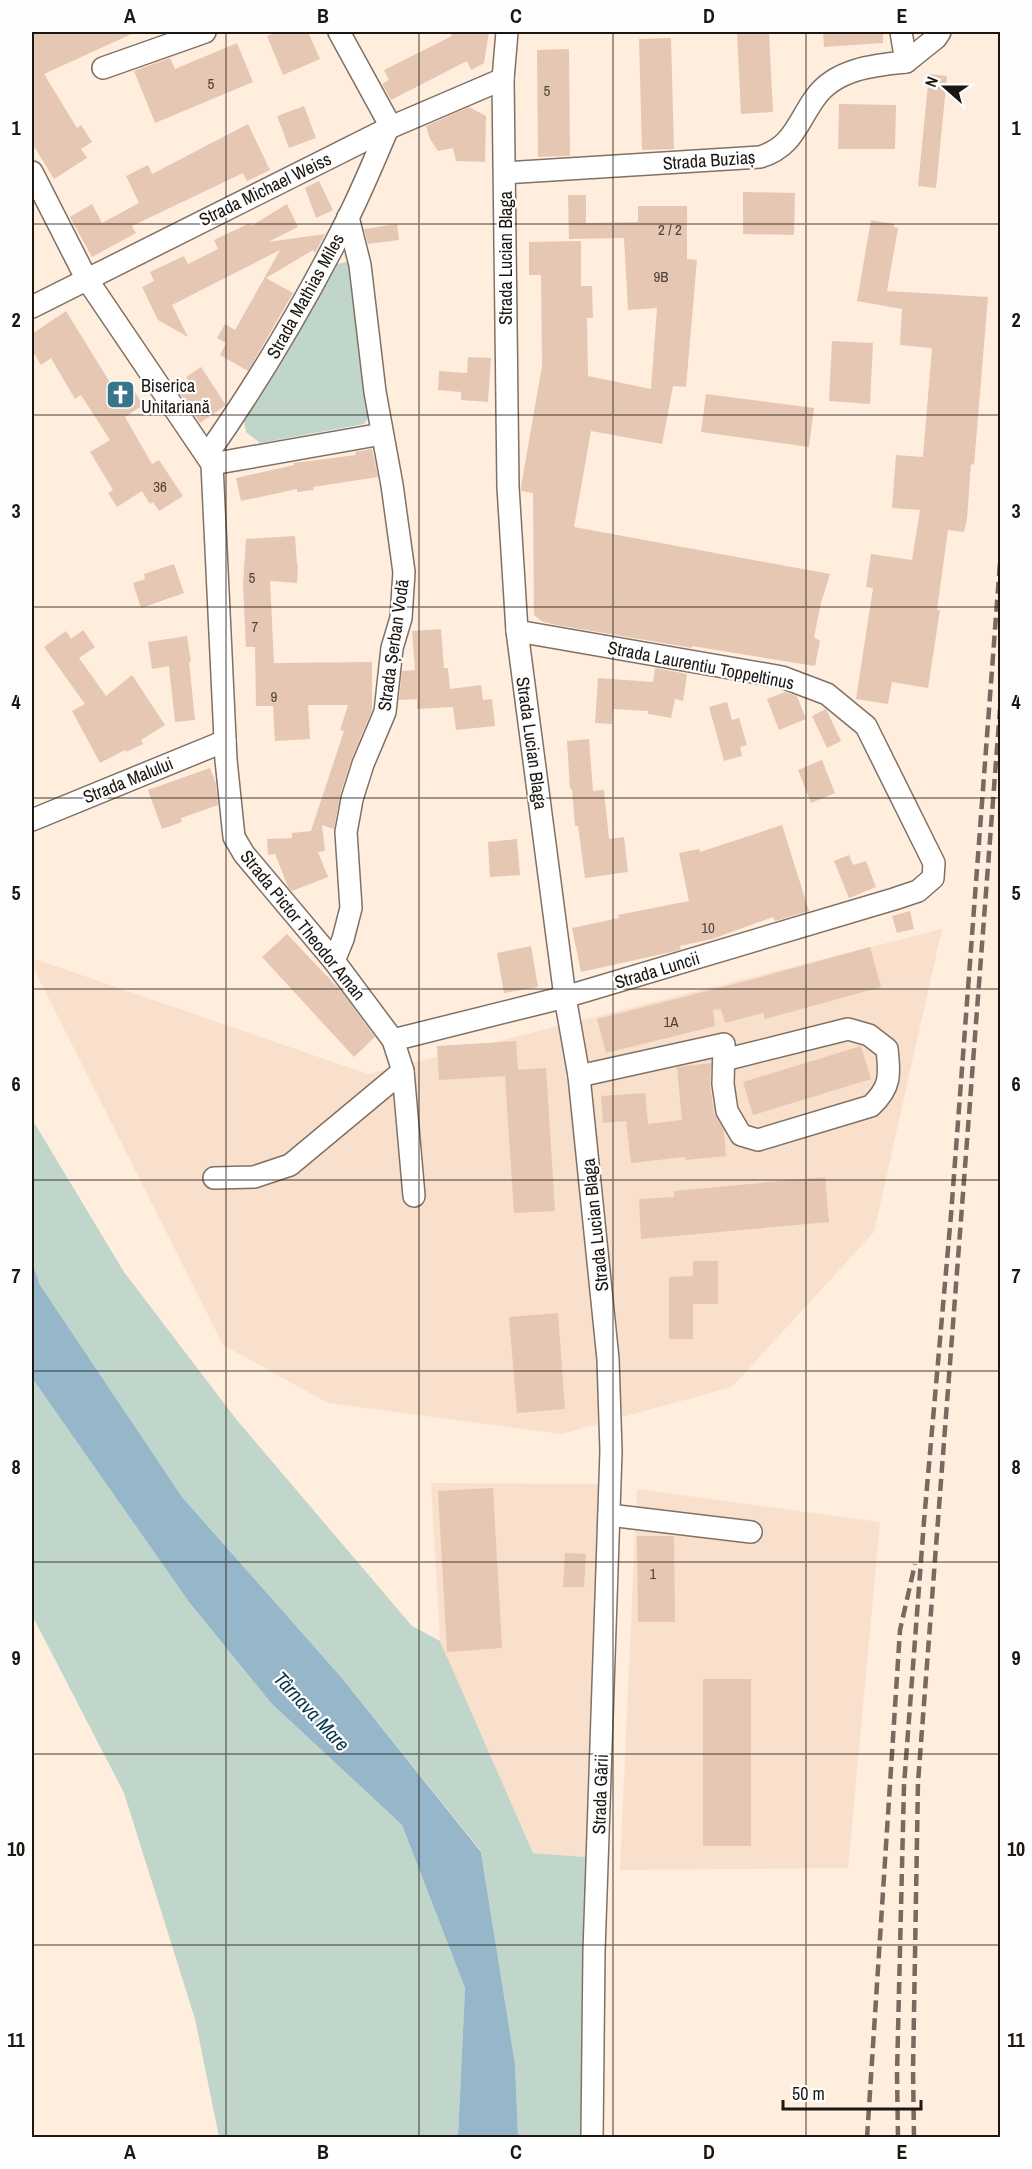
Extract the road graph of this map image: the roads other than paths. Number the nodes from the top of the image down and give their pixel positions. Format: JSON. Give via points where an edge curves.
{"nodes":[{"id":1,"x":200,"y":32,"type":"edge"},
{"id":2,"x":339,"y":32,"type":"edge"},
{"id":3,"x":507,"y":32,"type":"edge"},
{"id":4,"x":901,"y":32,"type":"edge"},
{"id":5,"x":940,"y":32,"type":"edge"},
{"id":6,"x":906,"y":62,"type":"junction"},
{"id":7,"x":103,"y":68,"type":"dead end"},
{"id":8,"x":503,"y":79,"type":"junction"},
{"id":9,"x":390,"y":127,"type":"junction"},
{"id":10,"x":32,"y":172,"type":"edge"},
{"id":11,"x":505,"y":173,"type":"junction"},
{"id":12,"x":348,"y":218,"type":"junction"},
{"id":13,"x":87,"y":278,"type":"junction"},
{"id":14,"x":32,"y":307,"type":"edge"},
{"id":15,"x":382,"y":434,"type":"junction"},
{"id":16,"x":210,"y":460,"type":"junction"},
{"id":17,"x":517,"y":631,"type":"junction"},
{"id":18,"x":225,"y":741,"type":"junction"},
{"id":19,"x":32,"y":820,"type":"edge"},
{"id":20,"x":918,"y":891,"type":"joint"},
{"id":21,"x":334,"y":961,"type":"junction"},
{"id":22,"x":565,"y":998,"type":"junction"},
{"id":23,"x":393,"y":1040,"type":"junction"},
{"id":24,"x":724,"y":1060,"type":"junction"},
{"id":25,"x":403,"y":1071,"type":"junction"},
{"id":26,"x":579,"y":1076,"type":"junction"},
{"id":27,"x":214,"y":1178,"type":"dead end"},
{"id":28,"x":414,"y":1196,"type":"dead end"},
{"id":29,"x":611,"y":1451,"type":"joint"},
{"id":30,"x":609,"y":1515,"type":"junction"},
{"id":31,"x":751,"y":1532,"type":"dead end"},
{"id":32,"x":592,"y":2138,"type":"edge"}],
"edges":[{"from":1,"to":7,"type":"street"},
{"from":2,"to":9,"type":"street"},
{"from":3,"to":8,"type":"street","name":"Strada Lucian Blaga"},
{"from":4,"to":6,"type":"street"},
{"from":5,"to":6,"type":"street"},
{"from":6,"to":11,"type":"street","name":"Strada Buziaș","via":[[874,64],[830,83],[816,97],[789,140],[775,152],[760,157]]},
{"from":8,"to":9,"type":"street","name":"Strada Michael Weiss"},
{"from":8,"to":11,"type":"street","name":"Strada Lucian Blaga"},
{"from":9,"to":12,"type":"street","name":"Strada Mathias Miles"},
{"from":9,"to":13,"type":"street","name":"Strada Michael Weiss"},
{"from":10,"to":13,"type":"street"},
{"from":11,"to":17,"type":"street","name":"Strada Lucian Blaga","via":[[508,487]]},
{"from":12,"to":15,"type":"street","name":"Strada Șerban Vodă","via":[[360,265]]},
{"from":12,"to":16,"type":"street","name":"Strada Mathias Miles"},
{"from":13,"to":14,"type":"street","name":"Strada Michael Weiss"},
{"from":13,"to":16,"type":"street"},
{"from":15,"to":16,"type":"street"},
{"from":15,"to":21,"type":"street","name":"Strada Șerban Vodă","via":[[404,572],[400,618],[392,648],[385,712],[352,799],[346,832],[351,908]]},
{"from":16,"to":18,"type":"street","name":"Strada Pictor Theodor Aman"},
{"from":17,"to":20,"type":"street","name":"Strada Laurentiu Toppeltinus","via":[[782,677],[827,694],[866,726],[934,863],[933,878]]},
{"from":17,"to":22,"type":"street","name":"Strada Lucian Blaga"},
{"from":18,"to":19,"type":"street","name":"Strada Malului"},
{"from":18,"to":21,"type":"street","name":"Strada Pictor Theodor Aman","via":[[234,837]]},
{"from":20,"to":22,"type":"street","name":"Strada Luncii"},
{"from":21,"to":23,"type":"street","name":"Strada Pictor Theodor Aman"},
{"from":22,"to":23,"type":"street","name":"Strada Luncii"},
{"from":22,"to":26,"type":"street","name":"Strada Lucian Blaga"},
{"from":23,"to":25,"type":"street","name":"Strada Pictor Theodor Aman"},
{"from":24,"to":24,"type":"street","via":[[727,1111],[741,1136],[758,1140],[871,1106],[883,1095],[890,1074],[886,1049],[869,1035],[848,1029]]},
{"from":24,"to":26,"type":"street","via":[[724,1044]]},
{"from":25,"to":27,"type":"street","via":[[290,1165],[254,1177]]},
{"from":25,"to":28,"type":"street","name":"Strada Pictor Theodor Aman"},
{"from":26,"to":29,"type":"street","name":"Strada Lucian Blaga","via":[[608,1359]]},
{"from":29,"to":30,"type":"street","name":"Strada Gării"},
{"from":30,"to":31,"type":"street"},
{"from":30,"to":32,"type":"street","name":"Strada Gării","via":[[594,1952]]}]}
